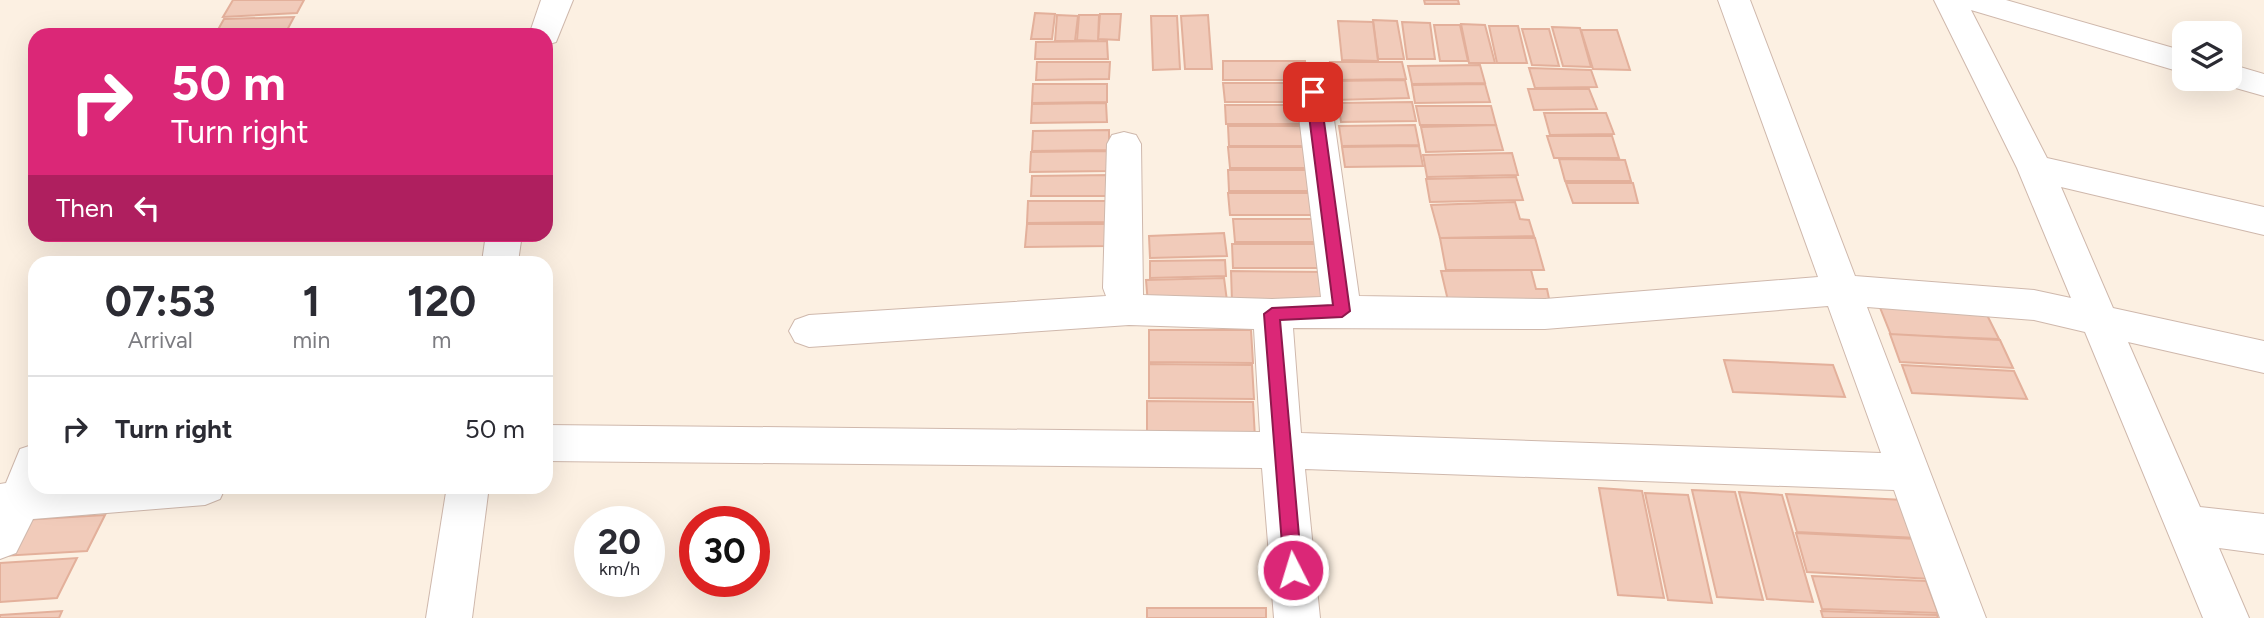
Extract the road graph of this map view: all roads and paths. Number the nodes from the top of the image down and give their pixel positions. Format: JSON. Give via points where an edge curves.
{"nodes":[{"id":1,"x":556,"y":0,"type":"edge"},
{"id":2,"x":1734,"y":0,"type":"edge"},
{"id":3,"x":1950,"y":0,"type":"edge"},
{"id":4,"x":1971,"y":0,"type":"edge"},
{"id":5,"x":547,"y":28,"type":"edge"},
{"id":6,"x":2172,"y":59,"type":"edge"},
{"id":7,"x":2242,"y":79,"type":"edge"},
{"id":8,"x":2264,"y":85,"type":"edge"},
{"id":9,"x":1313,"y":92,"type":"dead end"},
{"id":10,"x":1124,"y":144,"type":"dead end"},
{"id":11,"x":2035,"y":168,"type":"junction"},
{"id":12,"x":2264,"y":221,"type":"edge"},
{"id":13,"x":1840,"y":290,"type":"junction"},
{"id":14,"x":1129,"y":310,"type":"junction"},
{"id":15,"x":1342,"y":311,"type":"junction"},
{"id":16,"x":1272,"y":314,"type":"junction"},
{"id":17,"x":2102,"y":321,"type":"junction"},
{"id":18,"x":810,"y":331,"type":"dead end"},
{"id":19,"x":2264,"y":357,"type":"edge"},
{"id":20,"x":553,"y":443,"type":"edge"},
{"id":21,"x":1282,"y":450,"type":"junction"},
{"id":22,"x":1907,"y":472,"type":"junction"},
{"id":23,"x":28,"y":473,"type":"edge"},
{"id":24,"x":108,"y":494,"type":"edge"},
{"id":25,"x":467,"y":494,"type":"edge"},
{"id":26,"x":10,"y":502,"type":"edge"},
{"id":27,"x":2189,"y":525,"type":"junction"},
{"id":28,"x":2264,"y":534,"type":"edge"},
{"id":29,"x":0,"y":539,"type":"edge"},
{"id":30,"x":449,"y":618,"type":"edge"},
{"id":31,"x":1297,"y":618,"type":"edge"},
{"id":32,"x":1963,"y":618,"type":"edge"},
{"id":33,"x":2226,"y":618,"type":"edge"}],
"edges":[{"from":1,"to":5,"type":"street"},
{"from":2,"to":13,"type":"street"},
{"from":3,"to":11,"type":"street"},
{"from":4,"to":6,"type":"street"},
{"from":7,"to":8,"type":"street"},
{"from":9,"to":15,"type":"street"},
{"from":10,"to":14,"type":"street","via":[[1122,288]]},
{"from":11,"to":12,"type":"street"},
{"from":11,"to":17,"type":"street"},
{"from":13,"to":15,"type":"street","via":[[1545,314]]},
{"from":13,"to":17,"type":"street","via":[[2034,304]]},
{"from":13,"to":22,"type":"street"},
{"from":14,"to":16,"type":"street"},
{"from":14,"to":18,"type":"street"},
{"from":15,"to":16,"type":"street"},
{"from":16,"to":21,"type":"street"},
{"from":17,"to":19,"type":"street"},
{"from":17,"to":27,"type":"street"},
{"from":20,"to":21,"type":"street"},
{"from":21,"to":22,"type":"street"},
{"from":21,"to":31,"type":"street"},
{"from":22,"to":32,"type":"street"},
{"from":23,"to":26,"type":"street"},
{"from":24,"to":26,"type":"street"},
{"from":25,"to":30,"type":"street"},
{"from":26,"to":29,"type":"street"},
{"from":27,"to":28,"type":"street"},
{"from":27,"to":33,"type":"street"}]}
